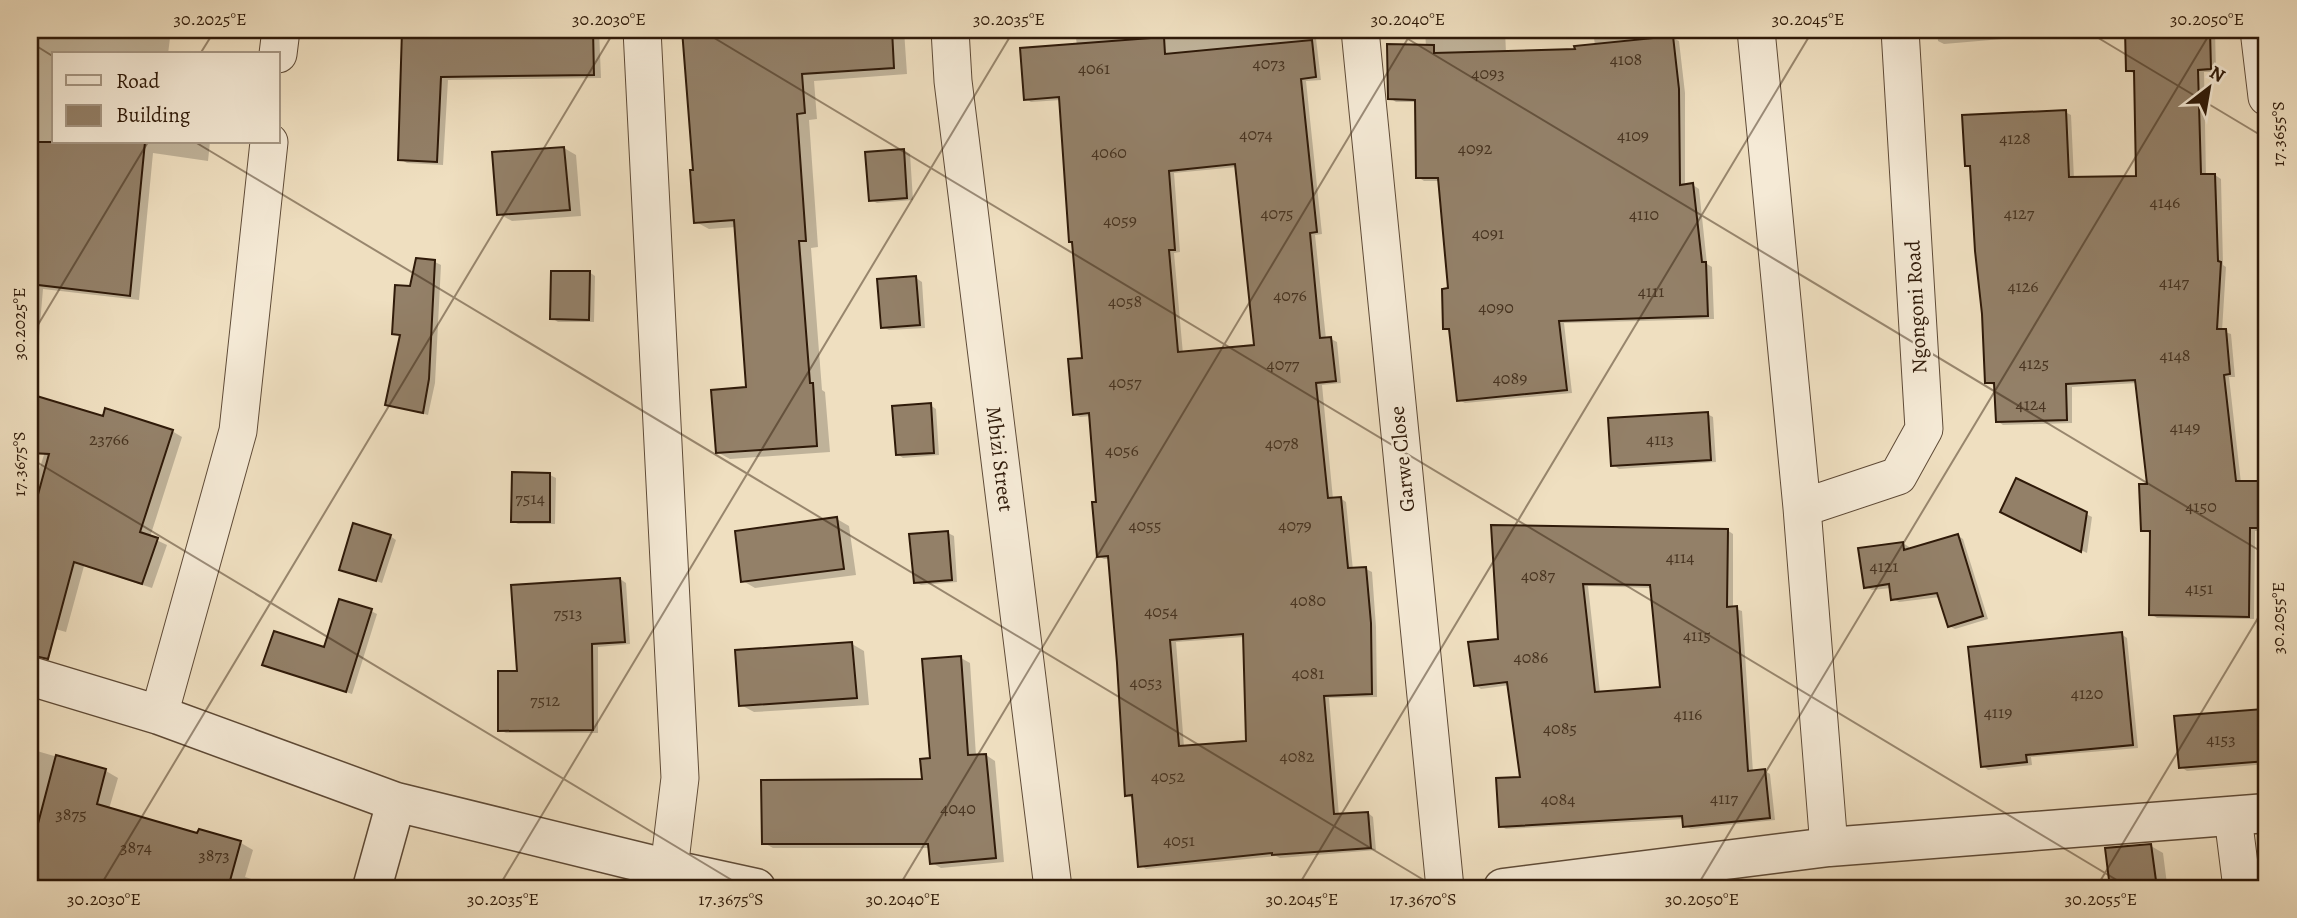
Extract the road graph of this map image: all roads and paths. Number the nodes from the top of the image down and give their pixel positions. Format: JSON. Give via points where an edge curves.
{"nodes":[{"id":1,"x":281,"y":30,"type":"edge"},
{"id":2,"x":642,"y":30,"type":"edge"},
{"id":3,"x":950,"y":30,"type":"edge"},
{"id":4,"x":1360,"y":30,"type":"edge"},
{"id":5,"x":1756,"y":30,"type":"edge"},
{"id":6,"x":1900,"y":30,"type":"edge"},
{"id":7,"x":2259,"y":30,"type":"edge"},
{"id":8,"x":278,"y":52,"type":"edge"},
{"id":9,"x":2267,"y":97,"type":"edge"},
{"id":10,"x":269,"y":144,"type":"edge"},
{"id":11,"x":1802,"y":508,"type":"junction"},
{"id":12,"x":30,"y":676,"type":"edge"},
{"id":13,"x":159,"y":715,"type":"junction"},
{"id":14,"x":396,"y":802,"type":"junction"},
{"id":15,"x":2250,"y":815,"type":"edge"},
{"id":16,"x":1829,"y":847,"type":"junction"},
{"id":17,"x":669,"y":869,"type":"junction"},
{"id":18,"x":372,"y":888,"type":"edge"},
{"id":19,"x":756,"y":888,"type":"edge"},
{"id":20,"x":1053,"y":888,"type":"edge"},
{"id":21,"x":1445,"y":888,"type":"edge"},
{"id":22,"x":1503,"y":888,"type":"edge"},
{"id":23,"x":2242,"y":888,"type":"edge"}],
"edges":[{"from":1,"to":8,"type":"street"},
{"from":2,"to":17,"type":"street","via":[[680,778]]},
{"from":3,"to":20,"type":"street","name":"Mbizi Street"},
{"from":4,"to":21,"type":"street","name":"Garwe Close"},
{"from":5,"to":11,"type":"street"},
{"from":6,"to":11,"type":"street","name":"Ngongoni Road","via":[[1924,429],[1898,476]]},
{"from":7,"to":9,"type":"street"},
{"from":10,"to":13,"type":"street","via":[[238,431]]},
{"from":11,"to":16,"type":"street"},
{"from":12,"to":13,"type":"street"},
{"from":13,"to":14,"type":"street"},
{"from":14,"to":17,"type":"street"},
{"from":14,"to":18,"type":"street"},
{"from":15,"to":16,"type":"street"},
{"from":15,"to":23,"type":"street"},
{"from":16,"to":22,"type":"street"},
{"from":17,"to":19,"type":"street"}]}
